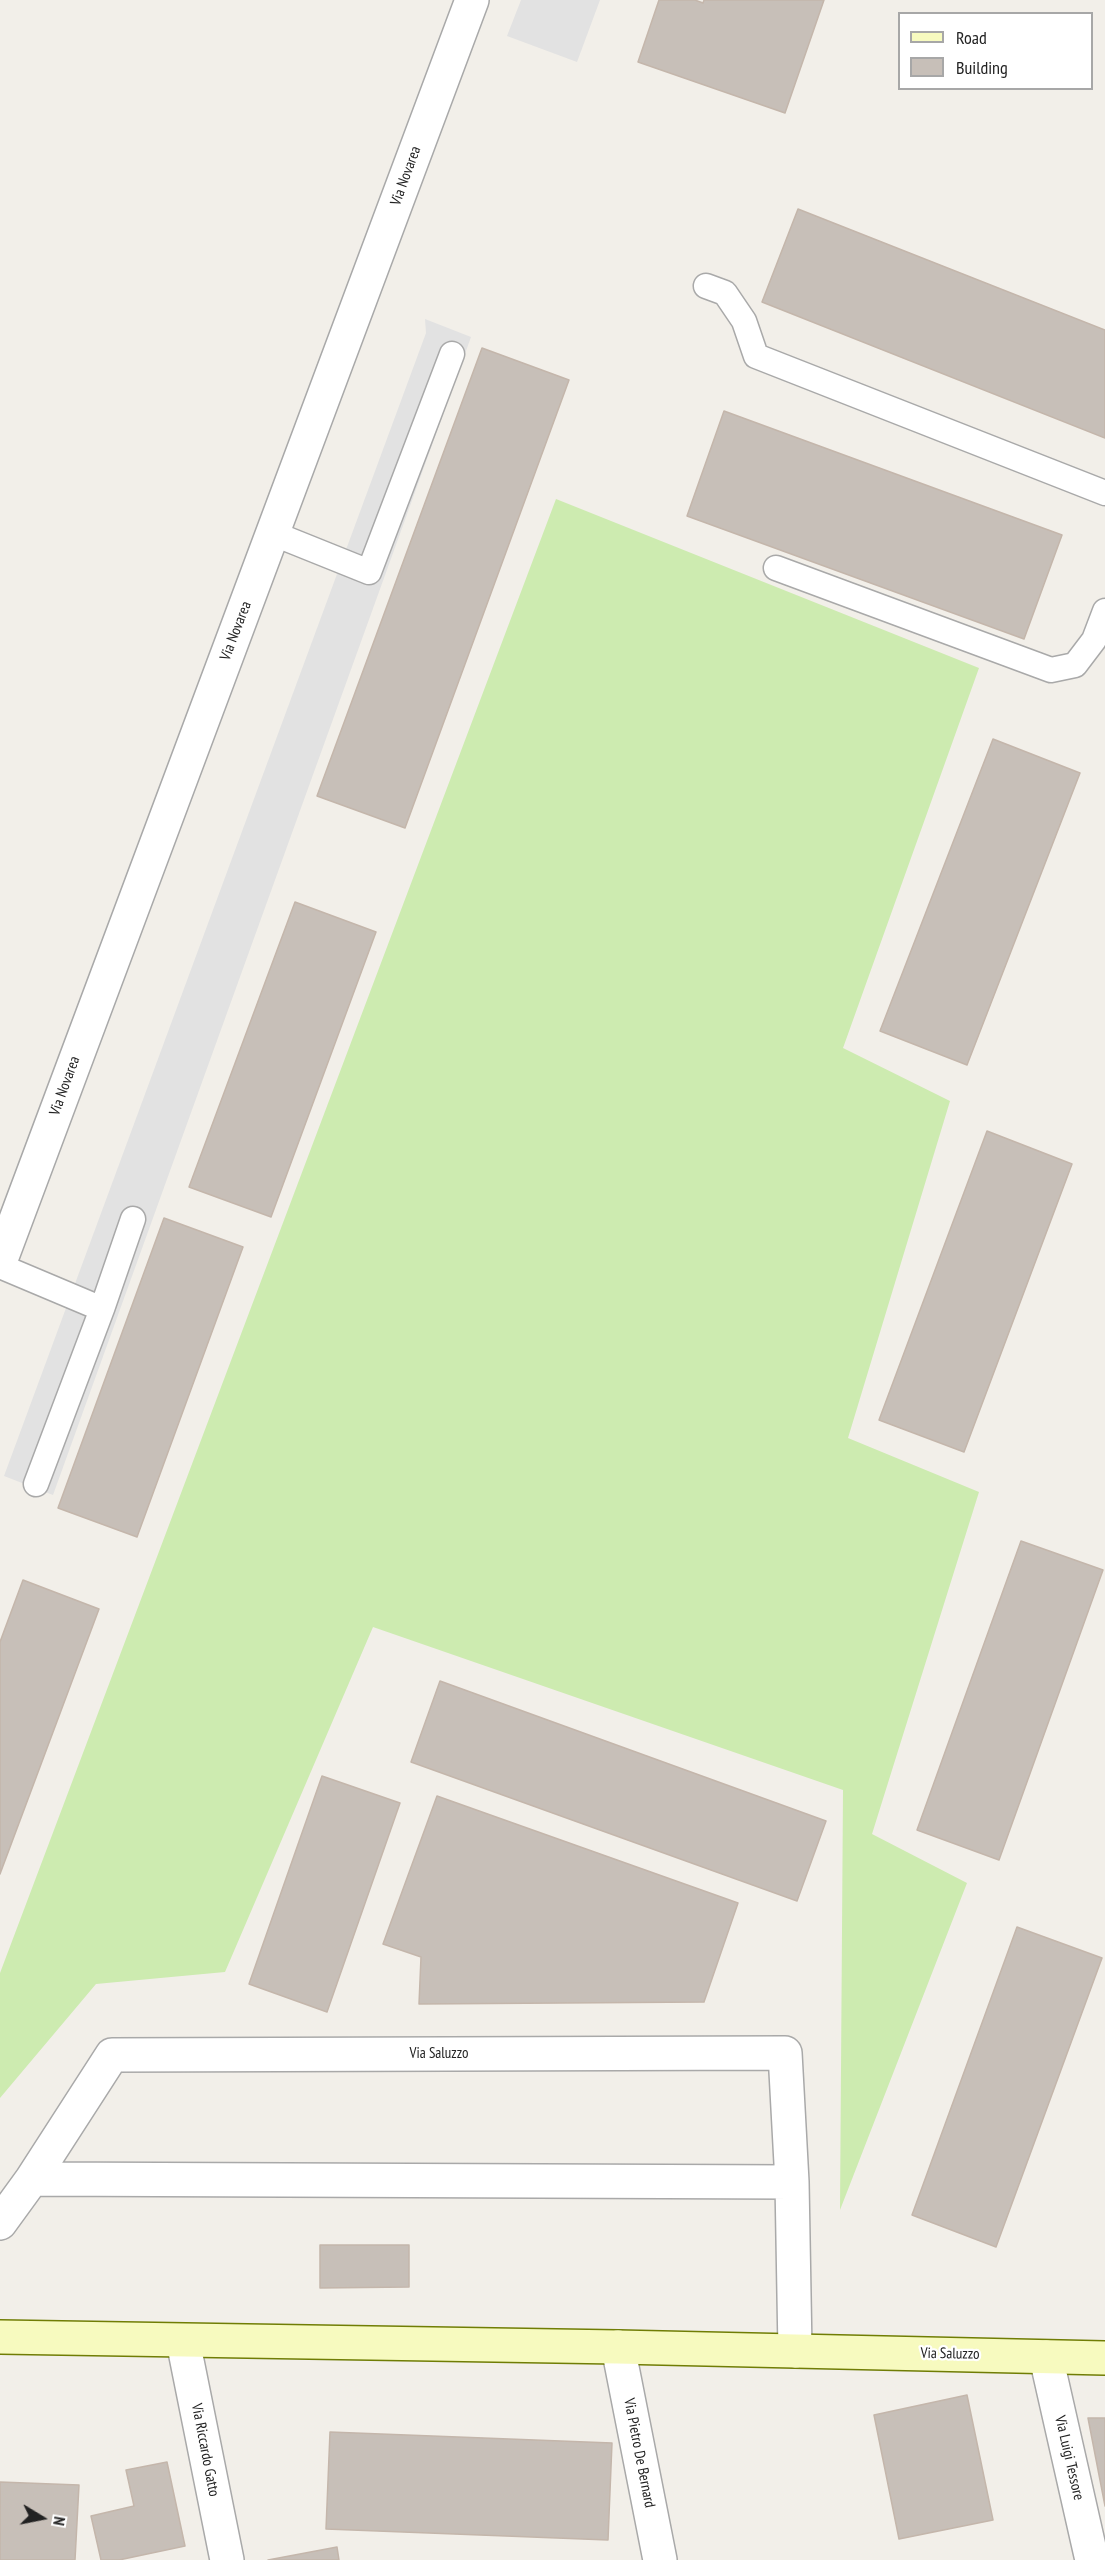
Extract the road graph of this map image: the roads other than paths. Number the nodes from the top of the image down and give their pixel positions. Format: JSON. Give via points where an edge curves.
{"nodes":[{"id":1,"x":472,"y":0,"type":"edge"},
{"id":2,"x":706,"y":286,"type":"dead end"},
{"id":3,"x":452,"y":354,"type":"dead end"},
{"id":4,"x":1105,"y":493,"type":"edge"},
{"id":5,"x":272,"y":533,"type":"junction"},
{"id":6,"x":776,"y":568,"type":"dead end"},
{"id":7,"x":1105,"y":611,"type":"edge"},
{"id":8,"x":133,"y":1219,"type":"dead end"},
{"id":9,"x":0,"y":1264,"type":"edge"},
{"id":10,"x":102,"y":1309,"type":"junction"},
{"id":11,"x":36,"y":1484,"type":"dead end"},
{"id":12,"x":32,"y":2179,"type":"junction"},
{"id":13,"x":792,"y":2182,"type":"junction"},
{"id":14,"x":0,"y":2223,"type":"edge"},
{"id":15,"x":0,"y":2337,"type":"edge"},
{"id":16,"x":183,"y":2341,"type":"junction"},
{"id":17,"x":618,"y":2347,"type":"junction"},
{"id":18,"x":795,"y":2351,"type":"junction"},
{"id":19,"x":1046,"y":2357,"type":"junction"},
{"id":20,"x":1105,"y":2358,"type":"edge"},
{"id":21,"x":227,"y":2560,"type":"edge"},
{"id":22,"x":660,"y":2560,"type":"edge"},
{"id":23,"x":1092,"y":2560,"type":"edge"}],
"edges":[{"from":1,"to":5,"type":"street","name":"Via Novarea"},
{"from":2,"to":4,"type":"lane","via":[[725,293],[744,321],[756,356]]},
{"from":3,"to":5,"type":"lane","via":[[369,572]]},
{"from":5,"to":9,"type":"street","name":"Via Novarea"},
{"from":6,"to":7,"type":"lane","via":[[1051,670],[1075,665],[1094,640]]},
{"from":8,"to":10,"type":"lane"},
{"from":9,"to":10,"type":"lane"},
{"from":10,"to":11,"type":"lane"},
{"from":12,"to":13,"type":"street"},
{"from":12,"to":13,"type":"street","name":"Via Saluzzo","via":[[112,2055],[785,2053]]},
{"from":12,"to":14,"type":"street","name":"Via Saluzzo"},
{"from":13,"to":18,"type":"street","name":"Via Saluzzo"},
{"from":15,"to":16,"type":"main road","name":"Via Saluzzo"},
{"from":16,"to":17,"type":"main road","name":"Via Saluzzo"},
{"from":16,"to":21,"type":"street","name":"Via Riccardo Gatto"},
{"from":17,"to":18,"type":"main road","name":"Via Saluzzo"},
{"from":17,"to":22,"type":"street","name":"Via Pietro De Bernard"},
{"from":18,"to":19,"type":"main road","name":"Via Saluzzo"},
{"from":19,"to":20,"type":"main road","name":"Via Saluzzo"},
{"from":19,"to":23,"type":"street","name":"Via Luigi Tessore"}]}
